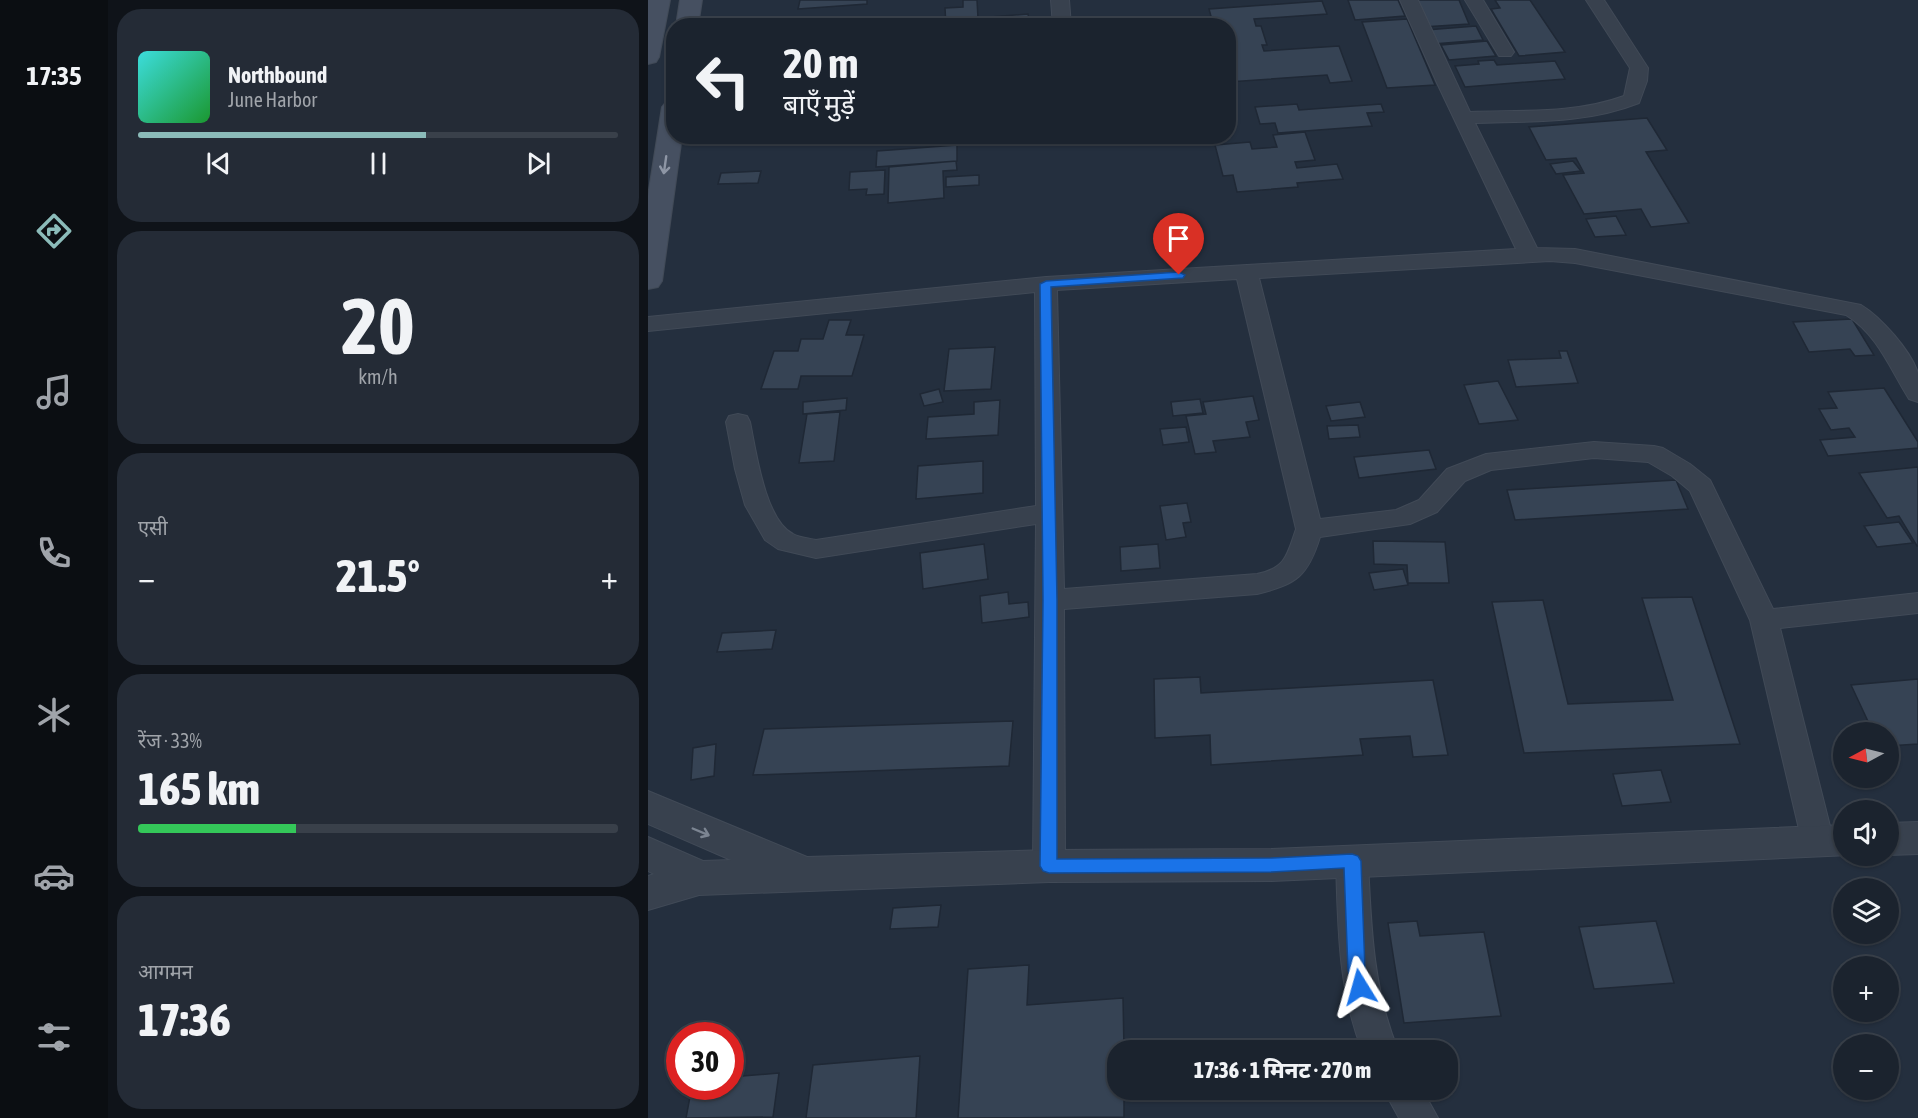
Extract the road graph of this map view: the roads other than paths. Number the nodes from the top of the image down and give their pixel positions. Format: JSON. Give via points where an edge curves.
{"nodes":[{"id":1,"x":659,"y":0,"type":"edge"},
{"id":2,"x":691,"y":0,"type":"edge"},
{"id":3,"x":1060,"y":0,"type":"edge"},
{"id":4,"x":1409,"y":0,"type":"edge"},
{"id":5,"x":1474,"y":0,"type":"edge"},
{"id":6,"x":1595,"y":0,"type":"edge"},
{"id":7,"x":688,"y":18,"type":"edge"},
{"id":8,"x":1061,"y":18,"type":"edge"},
{"id":9,"x":1504,"y":52,"type":"dead end"},
{"id":10,"x":648,"y":57,"type":"edge"},
{"id":11,"x":1463,"y":118,"type":"junction"},
{"id":12,"x":669,"y":144,"type":"edge"},
{"id":13,"x":1529,"y":254,"type":"junction"},
{"id":14,"x":1246,"y":271,"type":"junction"},
{"id":15,"x":648,"y":281,"type":"edge"},
{"id":16,"x":1046,"y":284,"type":"junction"},
{"id":17,"x":648,"y":324,"type":"edge"},
{"id":18,"x":1918,"y":394,"type":"edge"},
{"id":19,"x":738,"y":422,"type":"dead end"},
{"id":20,"x":1047,"y":513,"type":"junction"},
{"id":21,"x":1309,"y":529,"type":"junction"},
{"id":22,"x":1050,"y":600,"type":"junction"},
{"id":23,"x":1918,"y":603,"type":"edge"},
{"id":24,"x":1764,"y":620,"type":"junction"},
{"id":25,"x":648,"y":806,"type":"edge"},
{"id":26,"x":1918,"y":838,"type":"edge"},
{"id":27,"x":1899,"y":839,"type":"edge"},
{"id":28,"x":1831,"y":842,"type":"edge"},
{"id":29,"x":648,"y":853,"type":"edge"},
{"id":30,"x":1352,"y":861,"type":"junction"},
{"id":31,"x":1049,"y":866,"type":"junction"},
{"id":32,"x":806,"y":874,"type":"junction"},
{"id":33,"x":699,"y":879,"type":"junction"},
{"id":34,"x":648,"y":893,"type":"edge"},
{"id":35,"x":1375,"y":1040,"type":"edge"},
{"id":36,"x":1408,"y":1100,"type":"edge"},
{"id":37,"x":1420,"y":1118,"type":"edge"}],
"edges":[{"from":1,"to":10,"type":"main road"},
{"from":2,"to":7,"type":"main road"},
{"from":3,"to":8,"type":"street"},
{"from":4,"to":11,"type":"street"},
{"from":5,"to":9,"type":"street"},
{"from":6,"to":11,"type":"street","via":[[1639,68],[1632,99],[1585,112]]},
{"from":11,"to":13,"type":"street"},
{"from":12,"to":15,"type":"main road","one_way":true},
{"from":13,"to":14,"type":"street"},
{"from":13,"to":18,"type":"street","via":[[1575,256],[1853,310],[1867,317],[1878,330]]},
{"from":14,"to":16,"type":"street"},
{"from":14,"to":21,"type":"street"},
{"from":16,"to":17,"type":"street"},
{"from":16,"to":20,"type":"street"},
{"from":19,"to":20,"type":"street","via":[[748,472],[764,521],[783,540],[816,549]]},
{"from":20,"to":22,"type":"street"},
{"from":21,"to":22,"type":"street","via":[[1298,562],[1287,576],[1274,581]]},
{"from":21,"to":24,"type":"street","via":[[1401,518],[1428,506],[1456,475],[1486,462],[1594,450],[1654,454],[1701,486]]},
{"from":22,"to":31,"type":"street"},
{"from":23,"to":24,"type":"street"},
{"from":24,"to":28,"type":"street"},
{"from":25,"to":32,"type":"street","one_way":true,"via":[[710,836]]},
{"from":26,"to":27,"type":"street"},
{"from":28,"to":30,"type":"street"},
{"from":29,"to":33,"type":"street"},
{"from":30,"to":31,"type":"street"},
{"from":30,"to":35,"type":"street","via":[[1356,970],[1367,1023]]},
{"from":31,"to":32,"type":"street"},
{"from":32,"to":33,"type":"street"},
{"from":33,"to":34,"type":"street"},
{"from":36,"to":37,"type":"street"}]}
